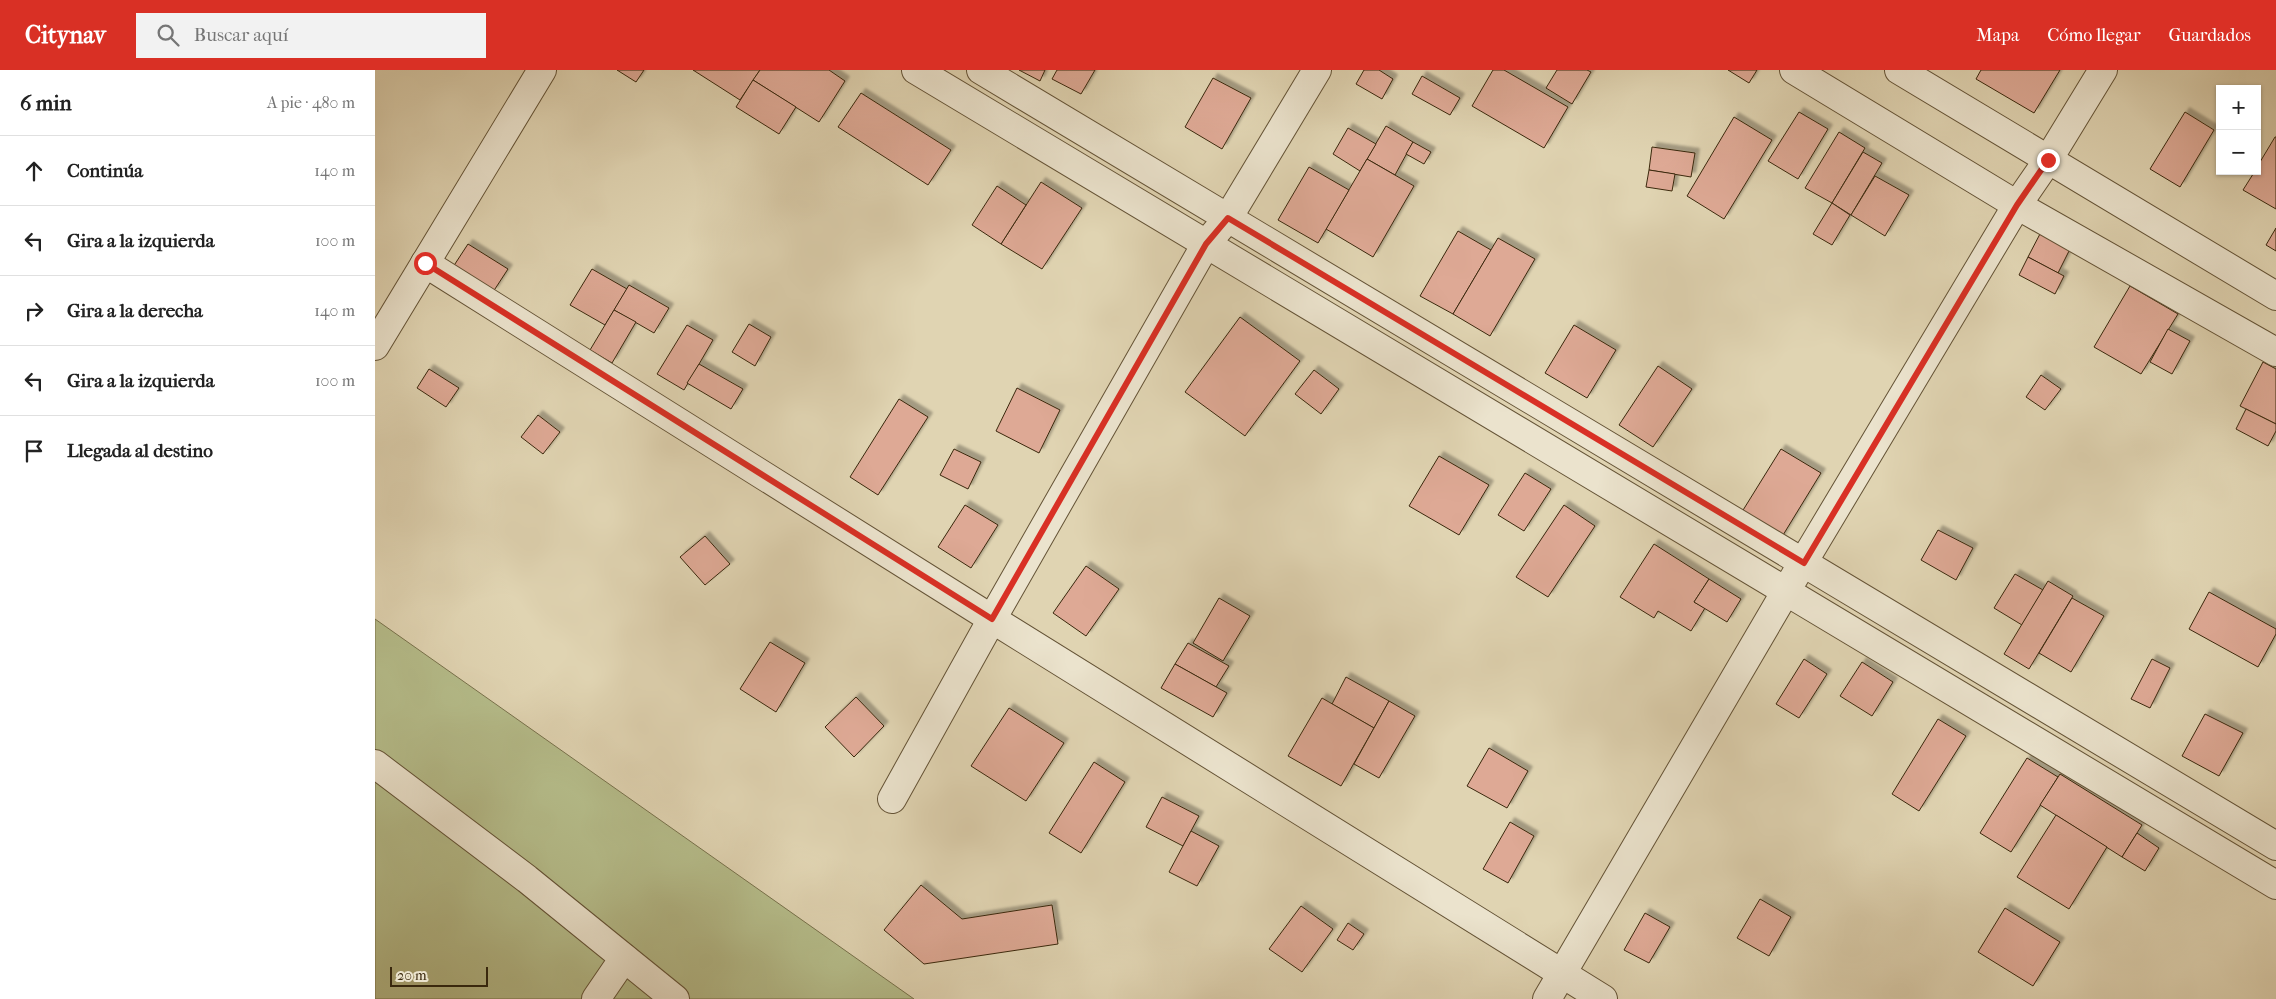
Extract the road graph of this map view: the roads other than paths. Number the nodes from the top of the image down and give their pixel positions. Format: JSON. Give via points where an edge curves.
{"nodes":[{"id":1,"x":542,"y":70,"type":"edge"},
{"id":2,"x":916,"y":70,"type":"edge"},
{"id":3,"x":981,"y":70,"type":"edge"},
{"id":4,"x":1317,"y":70,"type":"edge"},
{"id":5,"x":1794,"y":70,"type":"edge"},
{"id":6,"x":1899,"y":70,"type":"edge"},
{"id":7,"x":2103,"y":70,"type":"edge"},
{"id":8,"x":2048,"y":160,"type":"junction"},
{"id":9,"x":2017,"y":205,"type":"junction"},
{"id":10,"x":1228,"y":218,"type":"junction"},
{"id":11,"x":1206,"y":244,"type":"junction"},
{"id":12,"x":425,"y":263,"type":"junction"},
{"id":13,"x":2276,"y":296,"type":"edge"},
{"id":14,"x":375,"y":346,"type":"edge"},
{"id":15,"x":2276,"y":352,"type":"edge"},
{"id":16,"x":1804,"y":563,"type":"junction"},
{"id":17,"x":1786,"y":591,"type":"junction"},
{"id":18,"x":992,"y":619,"type":"junction"},
{"id":19,"x":375,"y":764,"type":"edge"},
{"id":20,"x":892,"y":799,"type":"dead end"},
{"id":21,"x":2276,"y":846,"type":"edge"},
{"id":22,"x":2276,"y":885,"type":"edge"},
{"id":23,"x":624,"y":958,"type":"junction"},
{"id":24,"x":1562,"y":974,"type":"junction"},
{"id":25,"x":596,"y":999,"type":"edge"},
{"id":26,"x":675,"y":999,"type":"edge"},
{"id":27,"x":1547,"y":999,"type":"edge"},
{"id":28,"x":1603,"y":999,"type":"edge"}],
"edges":[{"from":1,"to":12,"type":"street"},
{"from":2,"to":11,"type":"street"},
{"from":3,"to":10,"type":"street"},
{"from":4,"to":10,"type":"street"},
{"from":5,"to":9,"type":"street"},
{"from":6,"to":8,"type":"street"},
{"from":7,"to":8,"type":"street"},
{"from":8,"to":9,"type":"street"},
{"from":8,"to":13,"type":"street"},
{"from":9,"to":15,"type":"street"},
{"from":9,"to":16,"type":"street"},
{"from":10,"to":11,"type":"street"},
{"from":10,"to":16,"type":"street"},
{"from":11,"to":17,"type":"street"},
{"from":11,"to":18,"type":"street"},
{"from":12,"to":14,"type":"street"},
{"from":12,"to":18,"type":"street"},
{"from":16,"to":17,"type":"street"},
{"from":16,"to":21,"type":"street"},
{"from":17,"to":22,"type":"street"},
{"from":17,"to":24,"type":"street"},
{"from":18,"to":20,"type":"street"},
{"from":18,"to":24,"type":"street"},
{"from":19,"to":23,"type":"street","via":[[527,879]]},
{"from":23,"to":25,"type":"street"},
{"from":23,"to":26,"type":"street"},
{"from":24,"to":27,"type":"street"},
{"from":24,"to":28,"type":"street"}]}
